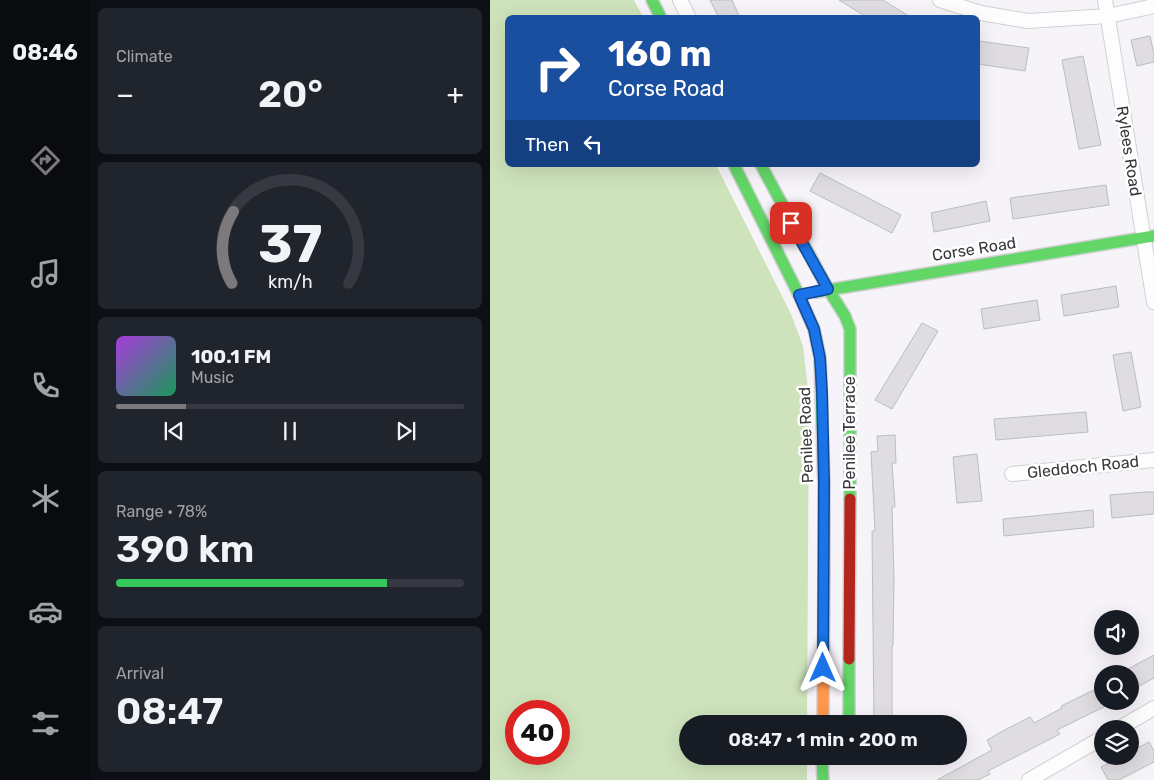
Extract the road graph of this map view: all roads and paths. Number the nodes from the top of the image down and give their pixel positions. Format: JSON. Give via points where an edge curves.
{"nodes":[{"id":1,"x":652,"y":0,"type":"edge"},
{"id":2,"x":680,"y":0,"type":"edge"},
{"id":3,"x":940,"y":0,"type":"edge"},
{"id":4,"x":1105,"y":0,"type":"edge"},
{"id":5,"x":1154,"y":6,"type":"edge"},
{"id":6,"x":660,"y":15,"type":"edge"},
{"id":7,"x":688,"y":15,"type":"edge"},
{"id":8,"x":1108,"y":16,"type":"junction"},
{"id":9,"x":735,"y":167,"type":"edge"},
{"id":10,"x":762,"y":167,"type":"edge"},
{"id":11,"x":1149,"y":237,"type":"edge"},
{"id":12,"x":828,"y":289,"type":"junction"},
{"id":13,"x":799,"y":295,"type":"junction"},
{"id":14,"x":1154,"y":302,"type":"edge"},
{"id":15,"x":1154,"y":460,"type":"edge"},
{"id":16,"x":1012,"y":474,"type":"dead end"},
{"id":17,"x":1154,"y":708,"type":"edge"},
{"id":18,"x":823,"y":715,"type":"edge"},
{"id":19,"x":849,"y":715,"type":"edge"},
{"id":20,"x":1133,"y":720,"type":"edge"},
{"id":21,"x":1094,"y":743,"type":"edge"},
{"id":22,"x":823,"y":765,"type":"edge"},
{"id":23,"x":1046,"y":776,"type":"edge"},
{"id":24,"x":824,"y":780,"type":"edge"},
{"id":25,"x":1029,"y":780,"type":"edge"}],
"edges":[{"from":1,"to":6,"type":"street"},
{"from":2,"to":7,"type":"street"},
{"from":3,"to":8,"type":"street","via":[[981,13],[1028,21]]},
{"from":4,"to":8,"type":"street","name":"Rylees Road"},
{"from":5,"to":8,"type":"street"},
{"from":8,"to":11,"type":"street","name":"Rylees Road"},
{"from":9,"to":13,"type":"street","name":"Penilee Road"},
{"from":10,"to":12,"type":"street","name":"Penilee Terrace"},
{"from":11,"to":12,"type":"street","name":"Corse Road"},
{"from":11,"to":14,"type":"street","name":"Rylees Road"},
{"from":12,"to":13,"type":"street","name":"Corse Road"},
{"from":12,"to":19,"type":"street","name":"Penilee Terrace","via":[[850,329]]},
{"from":13,"to":18,"type":"street","name":"Penilee Road","via":[[814,329],[822,392]]},
{"from":15,"to":16,"type":"street","name":"Gleddoch Road"},
{"from":17,"to":20,"type":"street"},
{"from":21,"to":23,"type":"street"},
{"from":22,"to":24,"type":"street"},
{"from":23,"to":25,"type":"street"}]}
